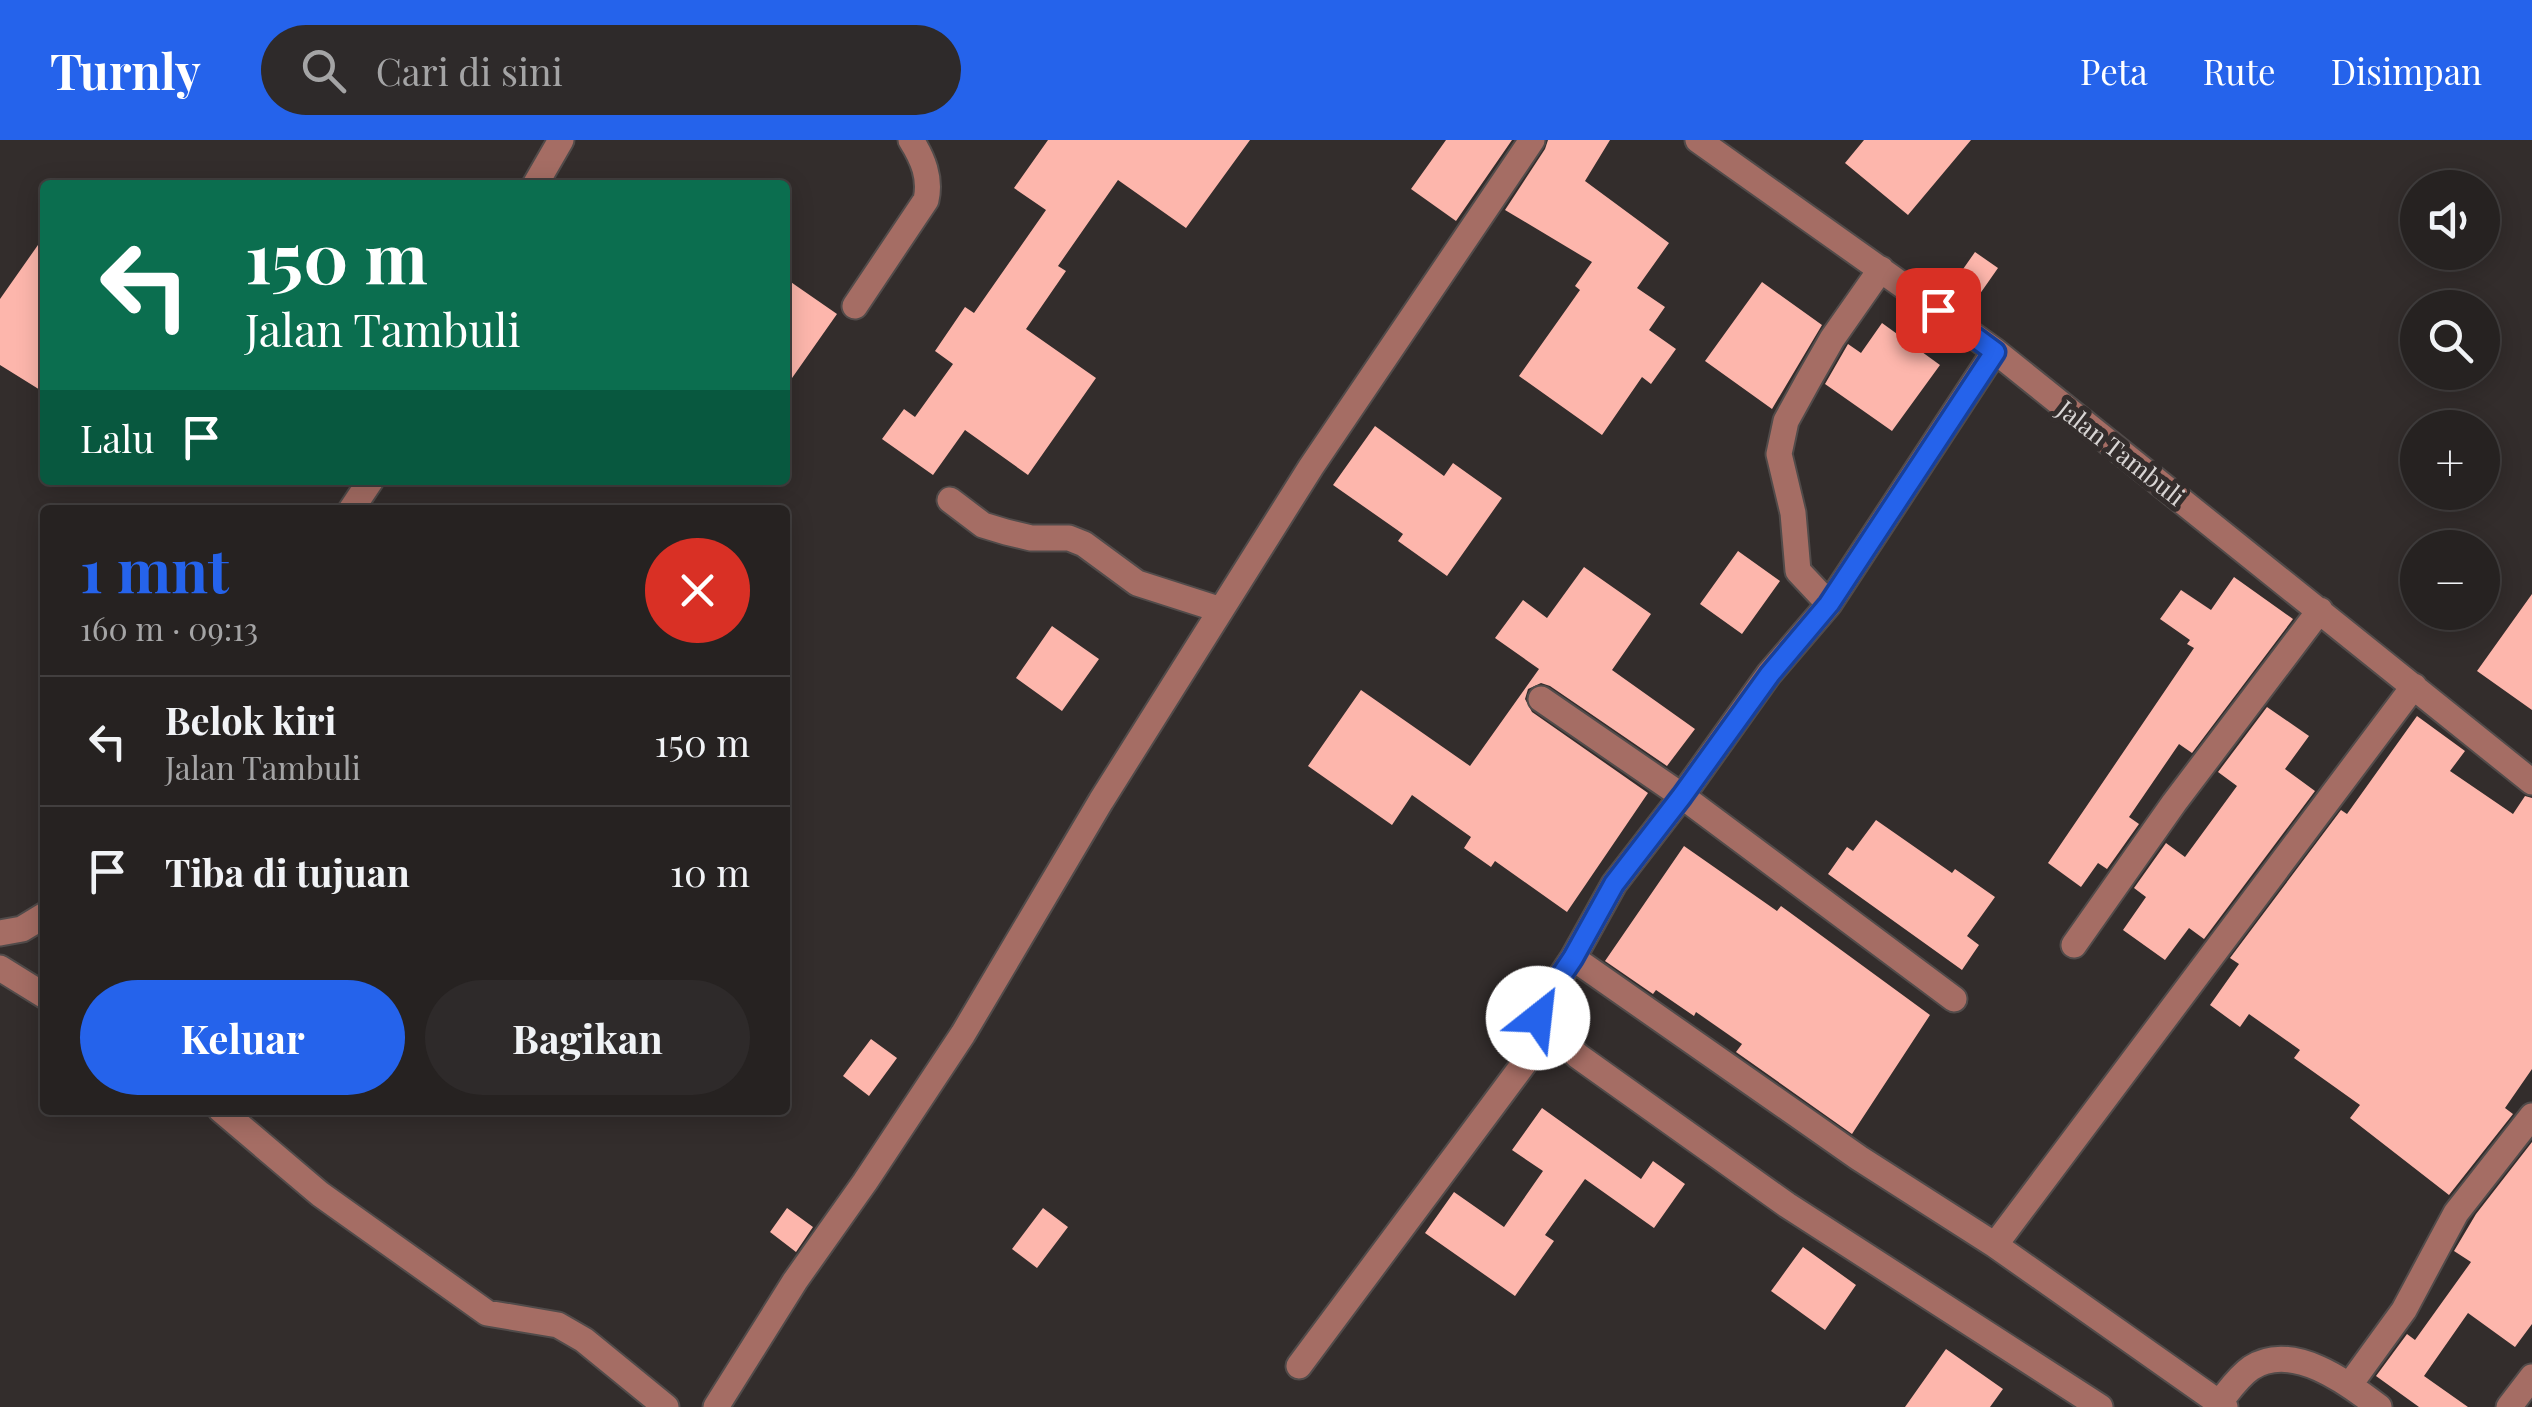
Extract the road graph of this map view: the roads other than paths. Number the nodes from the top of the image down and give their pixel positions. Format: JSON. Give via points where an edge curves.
{"nodes":[{"id":1,"x":561,"y":140,"type":"edge"},
{"id":2,"x":911,"y":140,"type":"edge"},
{"id":3,"x":1532,"y":140,"type":"edge"},
{"id":4,"x":1698,"y":140,"type":"edge"},
{"id":5,"x":538,"y":180,"type":"edge"},
{"id":6,"x":1881,"y":269,"type":"junction"},
{"id":7,"x":855,"y":306,"type":"dead end"},
{"id":8,"x":1995,"y":352,"type":"junction"},
{"id":9,"x":950,"y":500,"type":"dead end"},
{"id":10,"x":1829,"y":604,"type":"junction"},
{"id":11,"x":1222,"y":610,"type":"junction"},
{"id":12,"x":2320,"y":610,"type":"junction"},
{"id":13,"x":2414,"y":686,"type":"junction"},
{"id":14,"x":1541,"y":700,"type":"dead end"},
{"id":15,"x":2532,"y":782,"type":"edge"},
{"id":16,"x":1682,"y":796,"type":"junction"},
{"id":17,"x":40,"y":918,"type":"edge"},
{"id":18,"x":0,"y":934,"type":"edge"},
{"id":19,"x":2074,"y":945,"type":"dead end"},
{"id":20,"x":1573,"y":958,"type":"junction"},
{"id":21,"x":0,"y":968,"type":"edge"},
{"id":22,"x":40,"y":993,"type":"edge"},
{"id":23,"x":1954,"y":1000,"type":"dead end"},
{"id":24,"x":1548,"y":1030,"type":"junction"},
{"id":25,"x":228,"y":1115,"type":"edge"},
{"id":26,"x":2532,"y":1116,"type":"edge"},
{"id":27,"x":1995,"y":1245,"type":"junction"},
{"id":28,"x":1300,"y":1366,"type":"dead end"},
{"id":29,"x":2532,"y":1377,"type":"edge"},
{"id":30,"x":2350,"y":1384,"type":"junction"},
{"id":31,"x":2222,"y":1405,"type":"edge"},
{"id":32,"x":666,"y":1407,"type":"edge"},
{"id":33,"x":716,"y":1407,"type":"edge"},
{"id":34,"x":2100,"y":1407,"type":"edge"},
{"id":35,"x":2379,"y":1407,"type":"edge"},
{"id":36,"x":2509,"y":1407,"type":"edge"}],
"edges":[{"from":1,"to":5,"type":"street"},
{"from":2,"to":7,"type":"street","via":[[930,186],[926,200]]},
{"from":3,"to":11,"type":"street"},
{"from":4,"to":6,"type":"street","name":"Jalan Tambuli"},
{"from":6,"to":8,"type":"street","name":"Jalan Tambuli"},
{"from":6,"to":10,"type":"street","via":[[1786,420],[1779,454],[1798,571]]},
{"from":8,"to":10,"type":"street"},
{"from":8,"to":12,"type":"street","name":"Jalan Tambuli"},
{"from":9,"to":11,"type":"street","via":[[983,525],[1031,538],[1069,538],[1137,583]]},
{"from":10,"to":16,"type":"street"},
{"from":11,"to":33,"type":"street","via":[[963,1034]]},
{"from":12,"to":13,"type":"street","name":"Jalan Tambuli"},
{"from":12,"to":19,"type":"street"},
{"from":13,"to":15,"type":"street","name":"Jalan Tambuli"},
{"from":13,"to":27,"type":"street"},
{"from":14,"to":16,"type":"street"},
{"from":16,"to":20,"type":"street","via":[[1614,884]]},
{"from":16,"to":23,"type":"street"},
{"from":17,"to":18,"type":"street"},
{"from":20,"to":24,"type":"street","via":[[1540,1007],[1538,1018]]},
{"from":20,"to":27,"type":"street"},
{"from":21,"to":22,"type":"street"},
{"from":24,"to":28,"type":"street"},
{"from":24,"to":34,"type":"street","via":[[1787,1205]]},
{"from":25,"to":32,"type":"street","via":[[320,1194],[487,1313],[558,1325]]},
{"from":26,"to":30,"type":"street","via":[[2456,1213],[2404,1310]]},
{"from":27,"to":31,"type":"street"},
{"from":29,"to":36,"type":"street"},
{"from":30,"to":31,"type":"street","via":[[2307,1364],[2264,1362],[2251,1368]]},
{"from":30,"to":35,"type":"street"}]}
